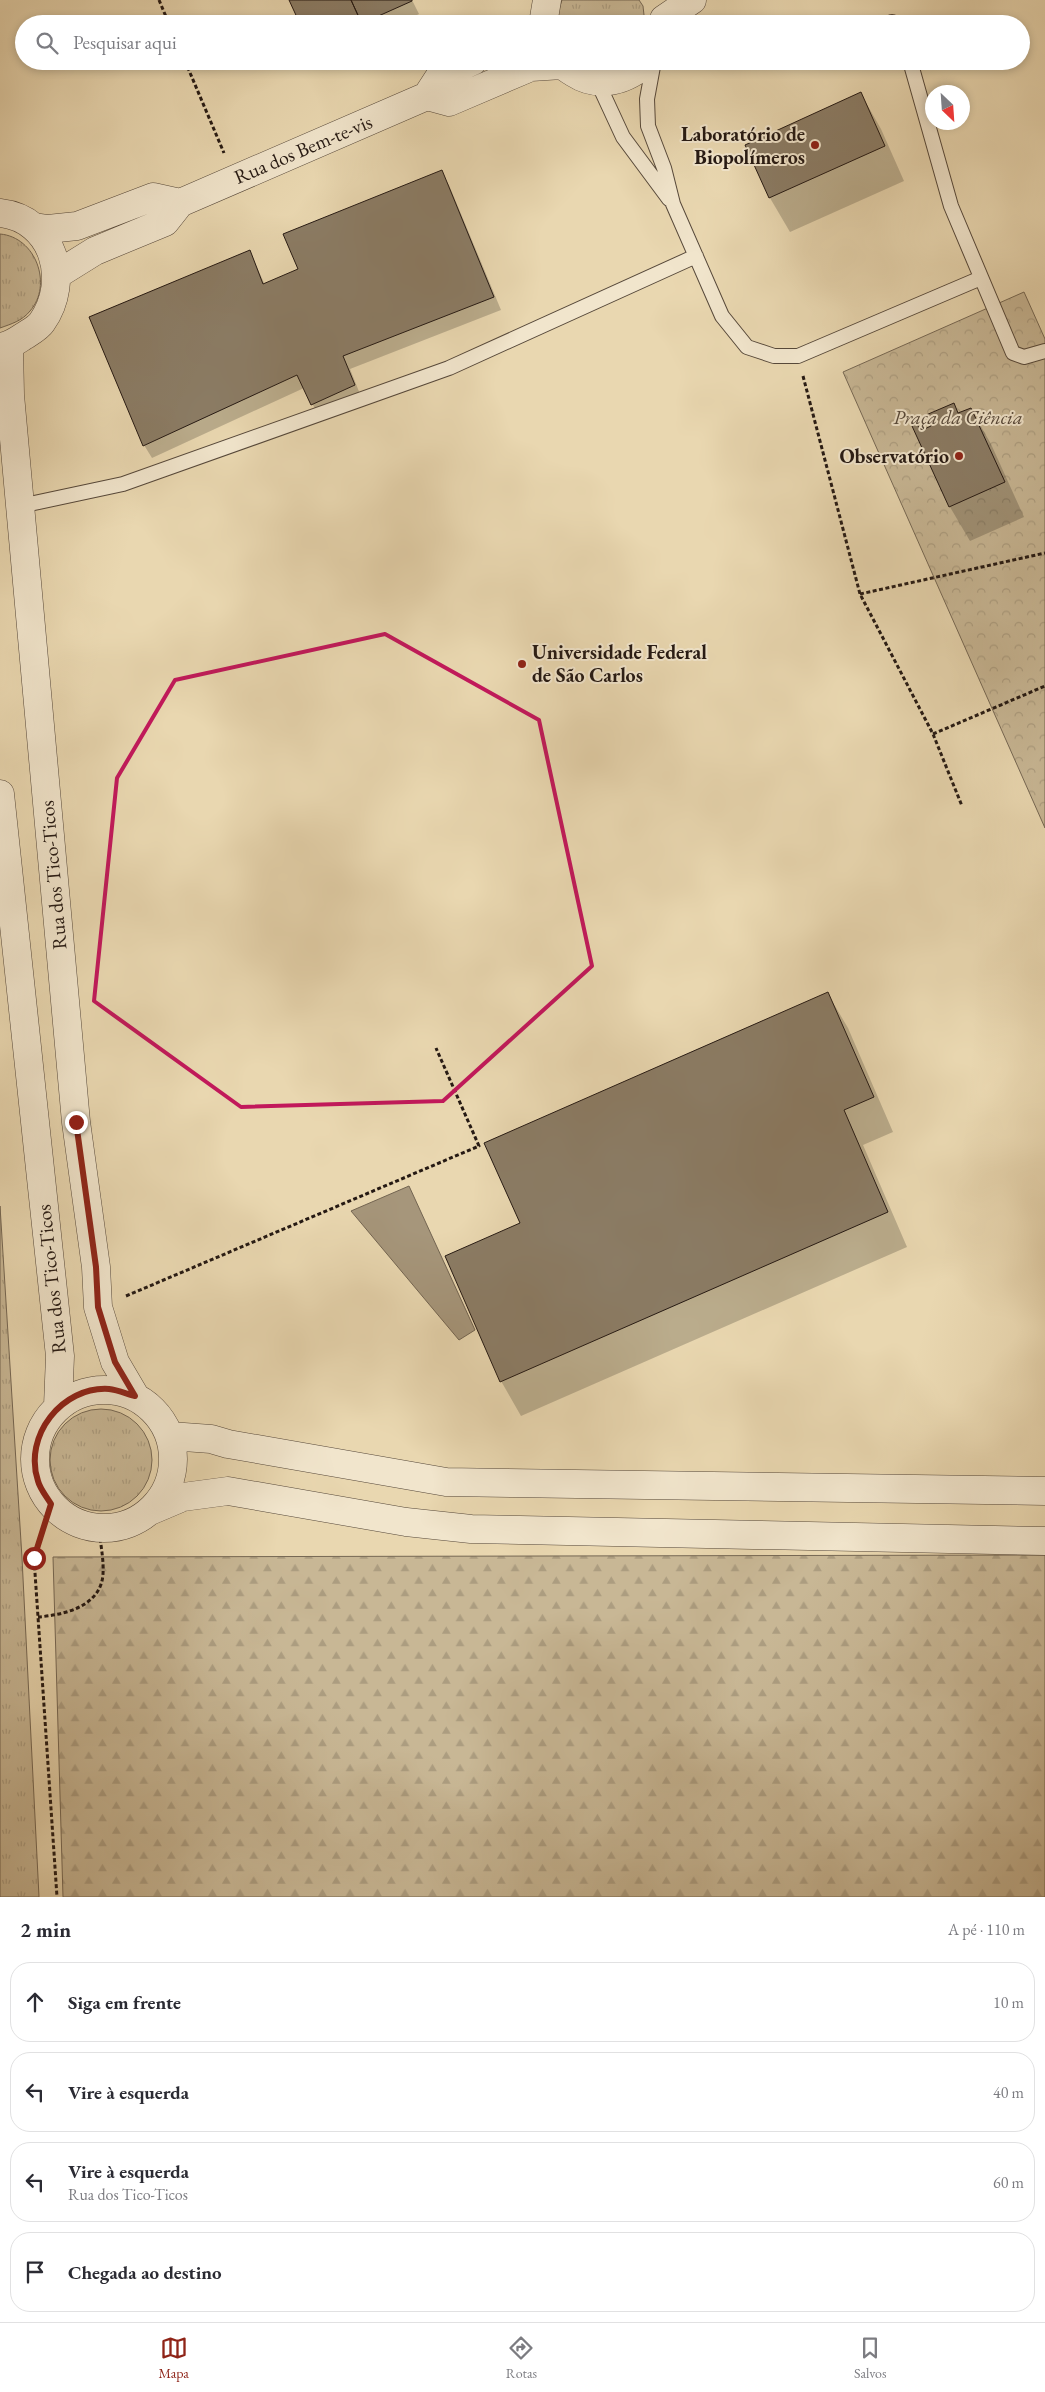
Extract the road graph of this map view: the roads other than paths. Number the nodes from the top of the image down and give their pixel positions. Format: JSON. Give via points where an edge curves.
{"nodes":[{"id":1,"x":692,"y":0,"type":"edge"},
{"id":2,"x":662,"y":14,"type":"edge"},
{"id":3,"x":453,"y":70,"type":"edge"},
{"id":4,"x":524,"y":70,"type":"edge"},
{"id":5,"x":570,"y":70,"type":"edge"},
{"id":6,"x":636,"y":70,"type":"edge"},
{"id":7,"x":652,"y":70,"type":"edge"},
{"id":8,"x":913,"y":70,"type":"edge"},
{"id":9,"x":598,"y":83,"type":"junction"},
{"id":10,"x":427,"y":96,"type":"junction"},
{"id":11,"x":180,"y":203,"type":"junction"},
{"id":12,"x":673,"y":204,"type":"junction"},
{"id":13,"x":0,"y":213,"type":"edge"},
{"id":14,"x":34,"y":227,"type":"junction"},
{"id":15,"x":696,"y":256,"type":"junction"},
{"id":16,"x":58,"y":274,"type":"junction"},
{"id":17,"x":981,"y":278,"type":"junction"},
{"id":18,"x":4,"y":346,"type":"edge"},
{"id":19,"x":1045,"y":351,"type":"edge"},
{"id":20,"x":20,"y":506,"type":"junction"},
{"id":21,"x":0,"y":794,"type":"edge"},
{"id":22,"x":135,"y":1396,"type":"junction"},
{"id":23,"x":58,"y":1406,"type":"junction"},
{"id":24,"x":170,"y":1436,"type":"junction"},
{"id":25,"x":1045,"y":1491,"type":"edge"},
{"id":26,"x":150,"y":1510,"type":"junction"},
{"id":27,"x":1045,"y":1541,"type":"edge"}],
"edges":[{"from":1,"to":2,"type":"street"},
{"from":3,"to":10,"type":"street","via":[[440,76]]},
{"from":4,"to":10,"type":"street","via":[[449,102]]},
{"from":5,"to":9,"type":"street"},
{"from":6,"to":9,"type":"street","via":[[628,76]]},
{"from":7,"to":12,"type":"lane","via":[[647,99],[648,126]]},
{"from":8,"to":17,"type":"lane","via":[[951,206]]},
{"from":9,"to":12,"type":"lane","via":[[623,137]]},
{"from":10,"to":11,"type":"street","name":"Rua dos Bem-te-vis"},
{"from":11,"to":14,"type":"street","via":[[153,197],[77,226]]},
{"from":11,"to":16,"type":"street","name":"Rua dos Bem-te-vis","via":[[164,222],[96,251]]},
{"from":12,"to":15,"type":"lane"},
{"from":13,"to":14,"type":"street","via":[[10,214]]},
{"from":14,"to":16,"type":"street","via":[[50,248]]},
{"from":15,"to":17,"type":"lane","via":[[722,316],[747,347],[774,356],[798,356]]},
{"from":15,"to":20,"type":"lane","via":[[448,368],[122,484]]},
{"from":16,"to":18,"type":"street","via":[[54,301],[41,324]]},
{"from":17,"to":19,"type":"lane","via":[[1013,353],[1024,357]]},
{"from":18,"to":20,"type":"street","name":"Rua dos Tico-Ticos"},
{"from":20,"to":22,"type":"street","name":"Rua dos Tico-Ticos","via":[[76,1122],[96,1267],[98,1307],[115,1362]]},
{"from":21,"to":23,"type":"street","name":"Rua dos Tico-Ticos","via":[[60,1356]]},
{"from":22,"to":23,"type":"street","via":[[109,1389],[82,1393]]},
{"from":22,"to":24,"type":"street","via":[[156,1413]]},
{"from":23,"to":26,"type":"street","via":[[42,1428],[34,1454],[38,1481],[51,1504],[73,1521],[99,1528],[126,1524]]},
{"from":24,"to":25,"type":"street","via":[[211,1439],[446,1482]]},
{"from":24,"to":26,"type":"street","via":[[174,1463],[166,1489]]},
{"from":26,"to":27,"type":"street","via":[[182,1498],[228,1491],[406,1522],[471,1529]]}]}
